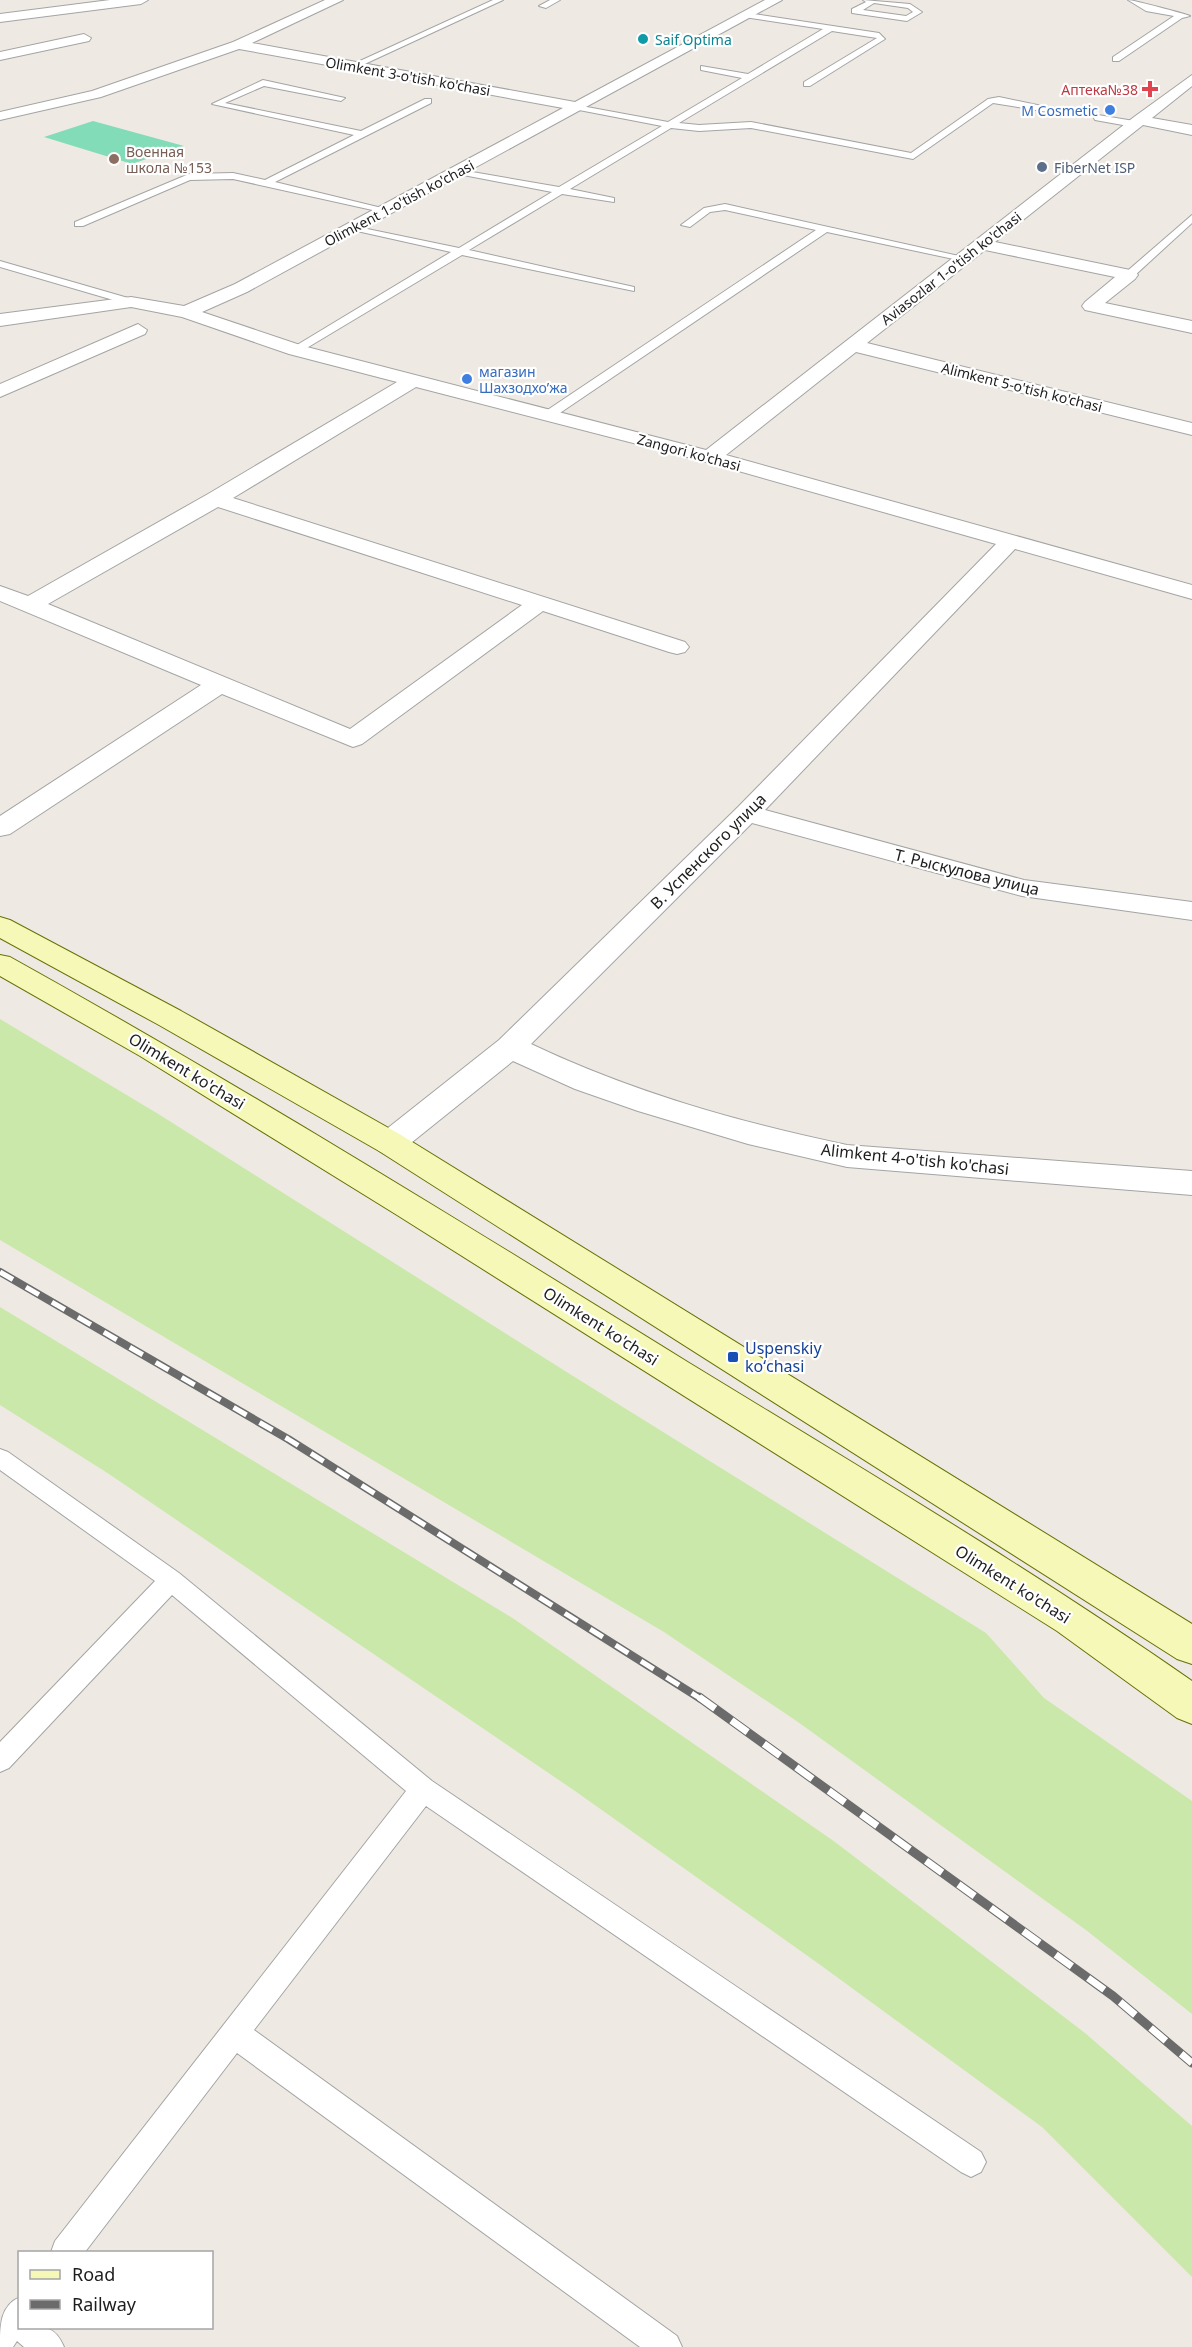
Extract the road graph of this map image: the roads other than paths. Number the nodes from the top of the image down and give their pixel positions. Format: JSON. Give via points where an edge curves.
{"nodes":[{"id":1,"x":141,"y":0,"type":"edge"},
{"id":2,"x":336,"y":0,"type":"edge"},
{"id":3,"x":499,"y":0,"type":"edge"},
{"id":4,"x":556,"y":0,"type":"edge"},
{"id":5,"x":775,"y":0,"type":"edge"},
{"id":6,"x":870,"y":0,"type":"edge"},
{"id":7,"x":1132,"y":0,"type":"edge"},
{"id":8,"x":543,"y":6,"type":"dead end"},
{"id":9,"x":747,"y":15,"type":"junction"},
{"id":10,"x":1181,"y":15,"type":"junction"},
{"id":11,"x":0,"y":18,"type":"edge"},
{"id":12,"x":1192,"y":18,"type":"edge"},
{"id":13,"x":831,"y":28,"type":"junction"},
{"id":14,"x":84,"y":38,"type":"dead end"},
{"id":15,"x":238,"y":45,"type":"junction"},
{"id":16,"x":0,"y":56,"type":"edge"},
{"id":17,"x":1116,"y":58,"type":"dead end"},
{"id":18,"x":353,"y":66,"type":"junction"},
{"id":19,"x":704,"y":68,"type":"dead end"},
{"id":20,"x":750,"y":77,"type":"junction"},
{"id":21,"x":1192,"y":79,"type":"edge"},
{"id":22,"x":807,"y":84,"type":"dead end"},
{"id":23,"x":341,"y":98,"type":"dead end"},
{"id":24,"x":428,"y":101,"type":"dead end"},
{"id":25,"x":579,"y":107,"type":"junction"},
{"id":26,"x":1066,"y":112,"type":"dead end"},
{"id":27,"x":0,"y":116,"type":"edge"},
{"id":28,"x":1098,"y":118,"type":"dead end"},
{"id":29,"x":1136,"y":122,"type":"junction"},
{"id":30,"x":670,"y":125,"type":"junction"},
{"id":31,"x":1192,"y":130,"type":"edge"},
{"id":32,"x":362,"y":134,"type":"junction"},
{"id":33,"x":458,"y":171,"type":"junction"},
{"id":34,"x":266,"y":183,"type":"junction"},
{"id":35,"x":610,"y":200,"type":"dead end"},
{"id":36,"x":383,"y":211,"type":"junction"},
{"id":37,"x":1192,"y":218,"type":"edge"},
{"id":38,"x":80,"y":224,"type":"dead end"},
{"id":39,"x":686,"y":225,"type":"dead end"},
{"id":40,"x":352,"y":227,"type":"junction"},
{"id":41,"x":824,"y":229,"type":"junction"},
{"id":42,"x":981,"y":244,"type":"junction"},
{"id":43,"x":460,"y":251,"type":"junction"},
{"id":44,"x":963,"y":258,"type":"junction"},
{"id":45,"x":0,"y":264,"type":"edge"},
{"id":46,"x":1129,"y":275,"type":"junction"},
{"id":47,"x":630,"y":289,"type":"dead end"},
{"id":48,"x":131,"y":302,"type":"junction"},
{"id":49,"x":186,"y":312,"type":"junction"},
{"id":50,"x":0,"y":320,"type":"edge"},
{"id":51,"x":1192,"y":327,"type":"edge"},
{"id":52,"x":138,"y":330,"type":"dead end"},
{"id":53,"x":853,"y":345,"type":"junction"},
{"id":54,"x":296,"y":350,"type":"junction"},
{"id":55,"x":412,"y":381,"type":"junction"},
{"id":56,"x":0,"y":391,"type":"edge"},
{"id":57,"x":547,"y":416,"type":"junction"},
{"id":58,"x":1192,"y":429,"type":"edge"},
{"id":59,"x":710,"y":457,"type":"junction"},
{"id":60,"x":216,"y":499,"type":"junction"},
{"id":61,"x":1010,"y":542,"type":"junction"},
{"id":62,"x":1192,"y":592,"type":"edge"},
{"id":63,"x":0,"y":593,"type":"edge"},
{"id":64,"x":539,"y":603,"type":"junction"},
{"id":65,"x":30,"y":605,"type":"junction"},
{"id":66,"x":677,"y":647,"type":"dead end"},
{"id":67,"x":218,"y":685,"type":"junction"},
{"id":68,"x":747,"y":813,"type":"junction"},
{"id":69,"x":0,"y":828,"type":"edge"},
{"id":70,"x":1192,"y":911,"type":"edge"},
{"id":71,"x":0,"y":926,"type":"edge"},
{"id":72,"x":0,"y":964,"type":"edge"},
{"id":73,"x":510,"y":1047,"type":"junction"},
{"id":74,"x":390,"y":1143,"type":"junction"},
{"id":75,"x":1192,"y":1183,"type":"edge"},
{"id":76,"x":0,"y":1458,"type":"edge"},
{"id":77,"x":171,"y":1580,"type":"junction"},
{"id":78,"x":1192,"y":1646,"type":"edge"},
{"id":79,"x":1192,"y":1705,"type":"edge"},
{"id":80,"x":0,"y":1760,"type":"edge"},
{"id":81,"x":423,"y":1789,"type":"junction"},
{"id":82,"x":234,"y":2033,"type":"junction"},
{"id":83,"x":971,"y":2162,"type":"dead end"},
{"id":84,"x":68,"y":2251,"type":"edge"},
{"id":85,"x":23,"y":2329,"type":"edge"},
{"id":86,"x":48,"y":2347,"type":"edge"},
{"id":87,"x":666,"y":2347,"type":"edge"}],
"edges":[{"from":1,"to":11,"type":"street"},
{"from":2,"to":15,"type":"street"},
{"from":3,"to":18,"type":"lane"},
{"from":4,"to":8,"type":"lane"},
{"from":5,"to":9,"type":"street","name":"Olimkent 1-o'tish ko'chasi"},
{"from":6,"to":6,"type":"lane","via":[[910,6],[918,12],[907,19],[855,11]]},
{"from":7,"to":10,"type":"lane","via":[[1149,9]]},
{"from":9,"to":13,"type":"lane"},
{"from":9,"to":25,"type":"street","name":"Olimkent 1-o'tish ko'chasi"},
{"from":10,"to":12,"type":"lane"},
{"from":10,"to":17,"type":"lane"},
{"from":13,"to":20,"type":"lane"},
{"from":13,"to":22,"type":"lane","via":[[879,35],[881,39]]},
{"from":14,"to":16,"type":"street"},
{"from":15,"to":18,"type":"street","name":"Olimkent 3-o'tish ko'chasi"},
{"from":15,"to":27,"type":"street","via":[[96,94]]},
{"from":18,"to":25,"type":"street","name":"Olimkent 3-o'tish ko'chasi"},
{"from":19,"to":20,"type":"lane"},
{"from":20,"to":30,"type":"lane"},
{"from":21,"to":29,"type":"street","name":"Aviasozlar 1-o'tish ko'chasi"},
{"from":23,"to":32,"type":"lane","via":[[264,83],[216,104]]},
{"from":24,"to":32,"type":"lane"},
{"from":25,"to":30,"type":"lane"},
{"from":25,"to":33,"type":"street","name":"Olimkent 1-o'tish ko'chasi"},
{"from":26,"to":30,"type":"lane","via":[[991,101],[913,156],[751,125]]},
{"from":28,"to":29,"type":"lane"},
{"from":29,"to":31,"type":"street"},
{"from":29,"to":42,"type":"street","name":"Aviasozlar 1-o'tish ko'chasi"},
{"from":30,"to":43,"type":"lane"},
{"from":32,"to":34,"type":"lane"},
{"from":33,"to":35,"type":"lane"},
{"from":33,"to":36,"type":"street","name":"Olimkent 1-o'tish ko'chasi"},
{"from":34,"to":36,"type":"lane"},
{"from":34,"to":38,"type":"lane","via":[[233,176],[189,177]]},
{"from":36,"to":40,"type":"street","name":"Olimkent 1-o'tish ko'chasi"},
{"from":37,"to":46,"type":"lane"},
{"from":39,"to":41,"type":"lane","via":[[707,210],[725,207]]},
{"from":40,"to":43,"type":"lane"},
{"from":40,"to":49,"type":"street","name":"Olimkent 1-o'tish ko'chasi","via":[[241,288]]},
{"from":41,"to":44,"type":"lane"},
{"from":41,"to":57,"type":"lane"},
{"from":42,"to":44,"type":"street","name":"Aviasozlar 1-o'tish ko'chasi"},
{"from":42,"to":46,"type":"street"},
{"from":43,"to":47,"type":"lane"},
{"from":43,"to":54,"type":"lane"},
{"from":44,"to":53,"type":"street","name":"Aviasozlar 1-o'tish ko'chasi"},
{"from":45,"to":48,"type":"lane"},
{"from":46,"to":51,"type":"street","via":[[1091,306]]},
{"from":48,"to":49,"type":"street"},
{"from":48,"to":50,"type":"street"},
{"from":49,"to":54,"type":"street","name":"Zangori ko'chasi"},
{"from":52,"to":56,"type":"street"},
{"from":53,"to":58,"type":"street","name":"Alimkent 5-o'tish ko'chasi"},
{"from":53,"to":59,"type":"street","name":"Aviasozlar 1-o'tish ko'chasi"},
{"from":54,"to":55,"type":"street","name":"Zangori ko'chasi"},
{"from":55,"to":57,"type":"street","name":"Zangori ko'chasi"},
{"from":55,"to":60,"type":"street"},
{"from":57,"to":59,"type":"street","name":"Zangori ko'chasi"},
{"from":59,"to":61,"type":"street","name":"Zangori ko'chasi"},
{"from":60,"to":64,"type":"street"},
{"from":60,"to":65,"type":"street"},
{"from":61,"to":62,"type":"street","name":"Zangori ko'chasi"},
{"from":61,"to":68,"type":"street","name":"В. Успенского улица"},
{"from":63,"to":65,"type":"street"},
{"from":64,"to":66,"type":"street"},
{"from":64,"to":67,"type":"street","via":[[352,739]]},
{"from":65,"to":67,"type":"street"},
{"from":67,"to":69,"type":"street"},
{"from":68,"to":70,"type":"street","name":"Т. Рыскулова улица","via":[[1022,888]]},
{"from":68,"to":73,"type":"street","name":"В. Успенского улица"},
{"from":71,"to":74,"type":"main road"},
{"from":72,"to":79,"type":"main road","name":"Olimkent ko'chasi","via":[[151,1049],[409,1206],[1071,1619]]},
{"from":73,"to":74,"type":"street","name":"В. Успенского улица"},
{"from":73,"to":75,"type":"street","name":"Alimkent 4-o'tish ko'chasi","via":[[584,1081],[647,1102],[847,1156]]},
{"from":74,"to":78,"type":"main road"},
{"from":76,"to":77,"type":"lane"},
{"from":77,"to":80,"type":"lane"},
{"from":77,"to":81,"type":"lane"},
{"from":81,"to":82,"type":"lane"},
{"from":81,"to":83,"type":"lane"},
{"from":82,"to":84,"type":"lane"},
{"from":82,"to":87,"type":"lane"},
{"from":85,"to":86,"type":"lane"}]}
